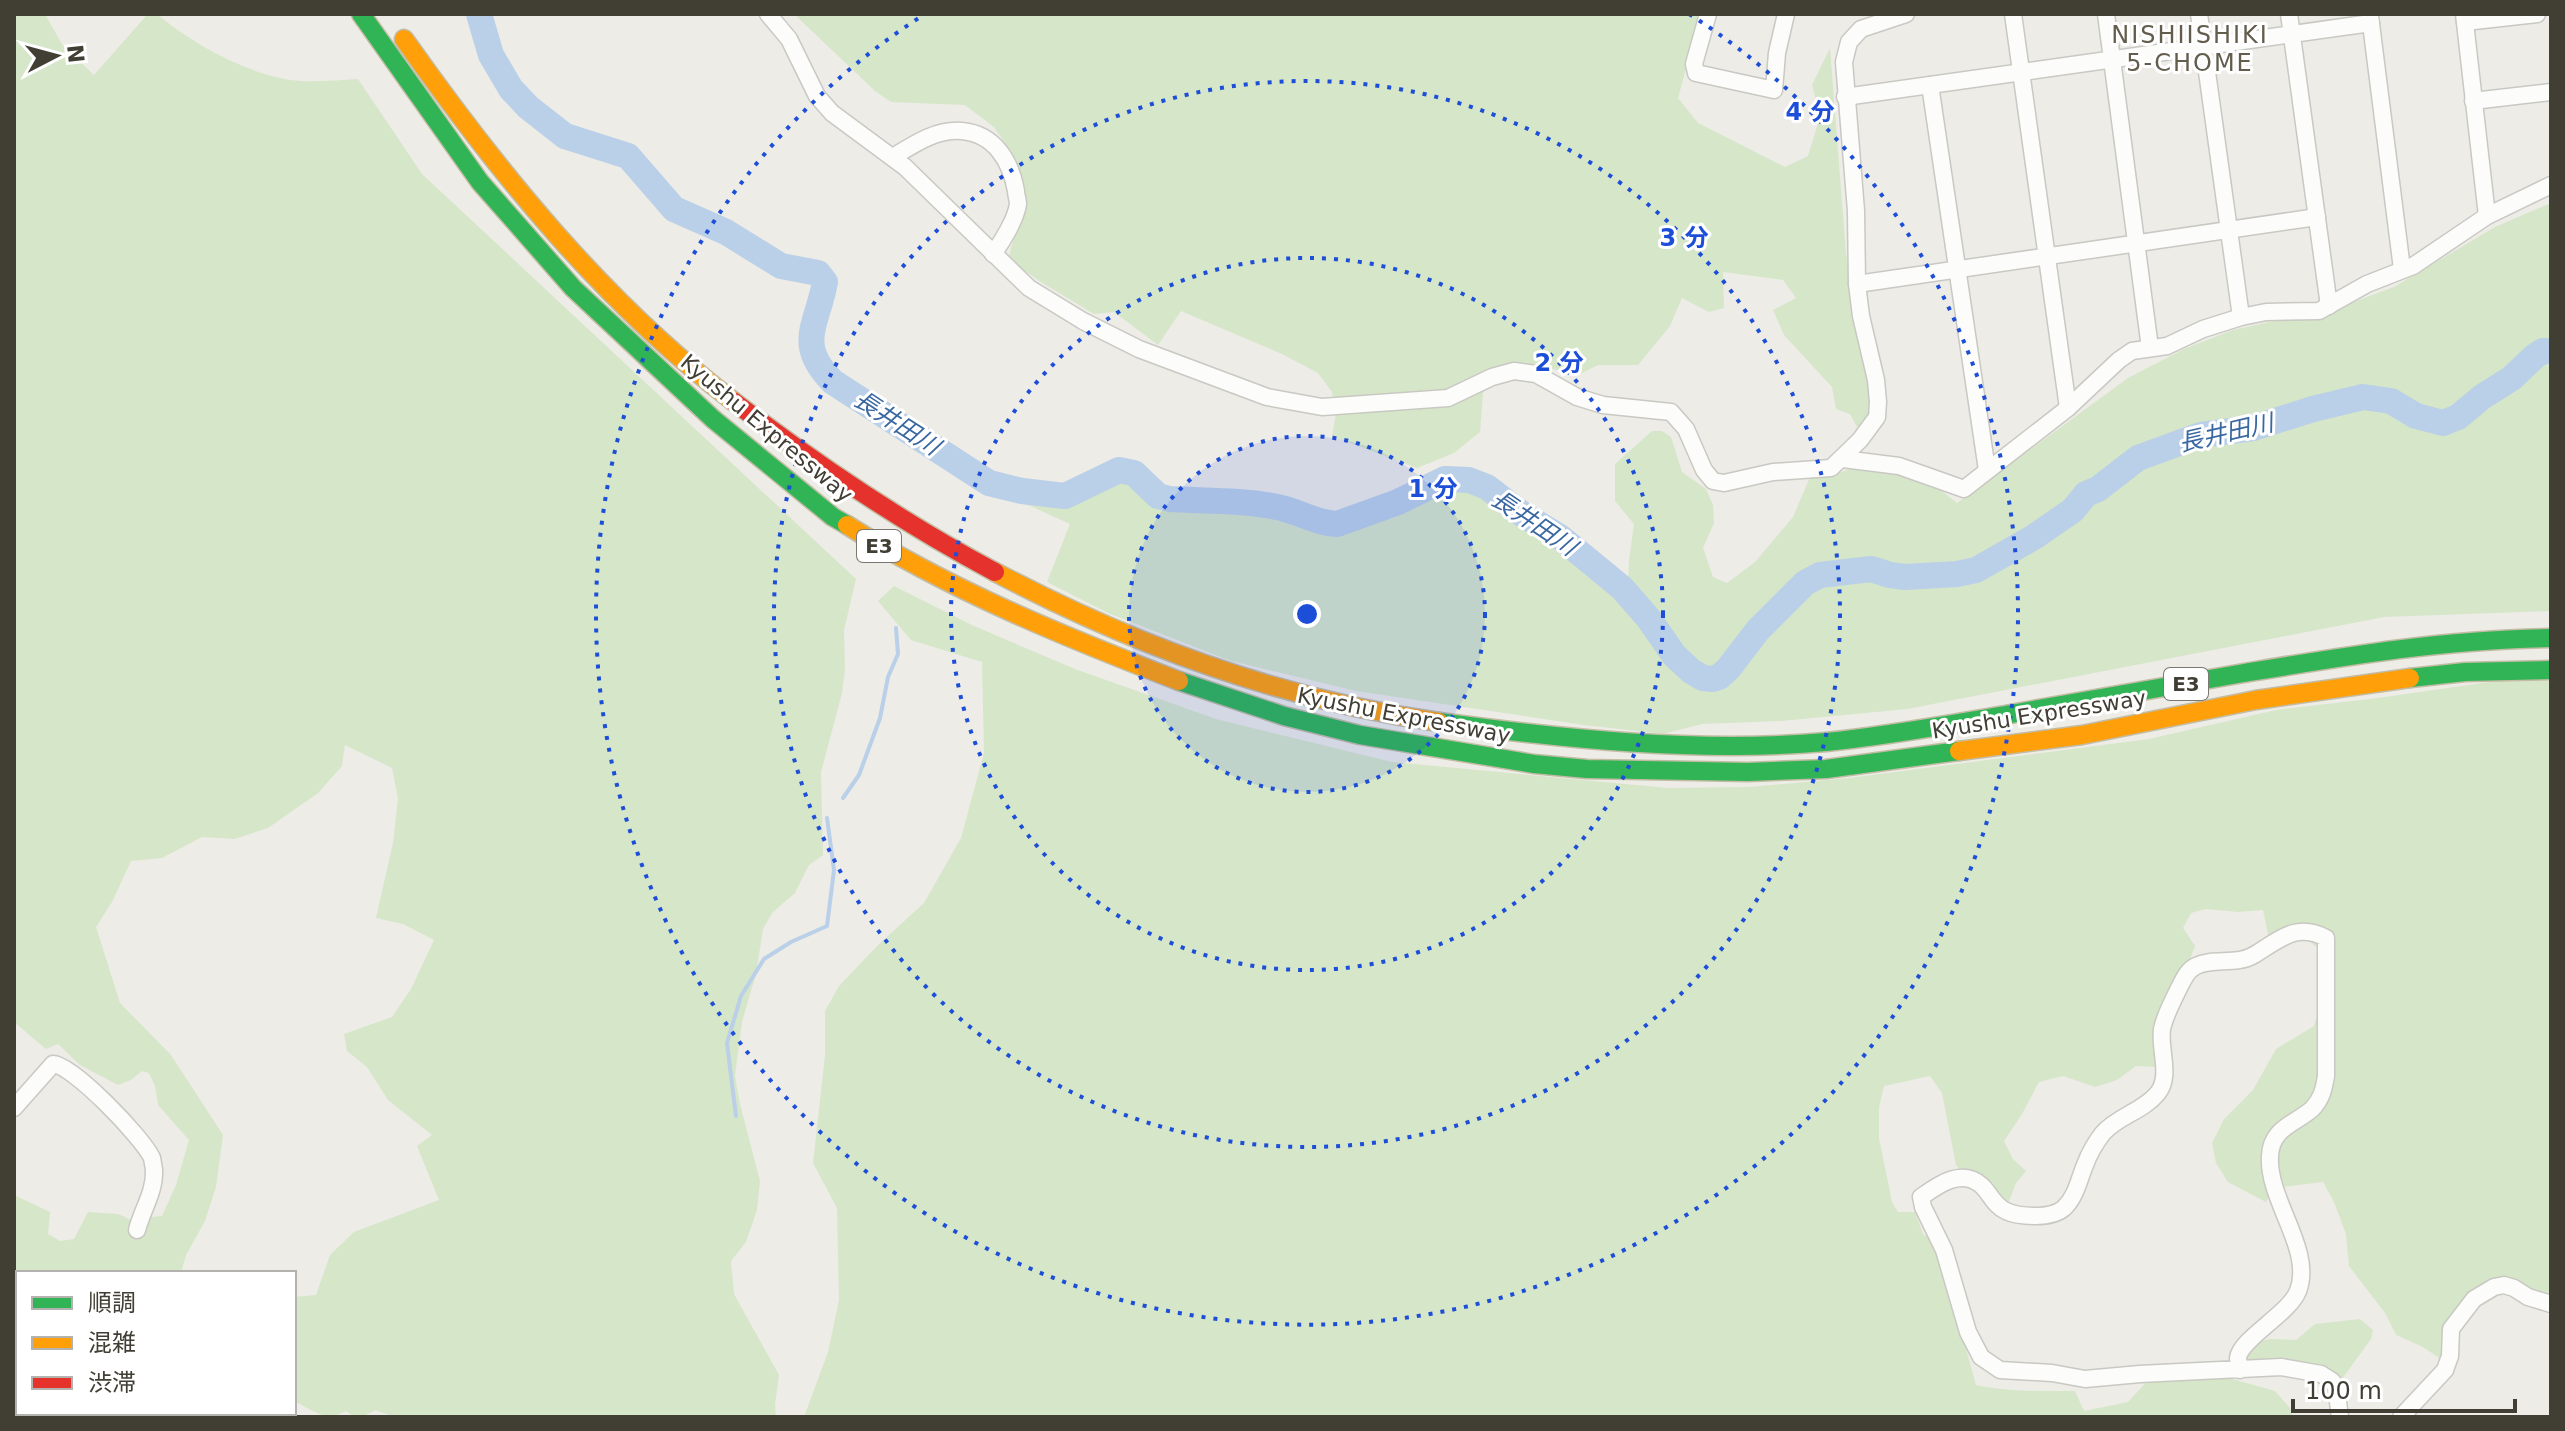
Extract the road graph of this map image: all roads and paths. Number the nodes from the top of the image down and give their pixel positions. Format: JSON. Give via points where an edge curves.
{"nodes":[{"id":1,"x":361,"y":14,"type":"edge"},
{"id":2,"x":768,"y":14,"type":"edge"},
{"id":3,"x":1708,"y":14,"type":"edge"},
{"id":4,"x":1786,"y":14,"type":"edge"},
{"id":5,"x":1906,"y":14,"type":"edge"},
{"id":6,"x":2013,"y":14,"type":"edge"},
{"id":7,"x":2106,"y":14,"type":"edge"},
{"id":8,"x":2199,"y":14,"type":"edge"},
{"id":9,"x":2289,"y":14,"type":"edge"},
{"id":10,"x":2537,"y":14,"type":"edge"},
{"id":11,"x":2370,"y":18,"type":"edge"},
{"id":12,"x":2464,"y":18,"type":"edge"},
{"id":13,"x":394,"y":26,"type":"dead end"},
{"id":14,"x":2292,"y":34,"type":"junction"},
{"id":15,"x":2203,"y":47,"type":"junction"},
{"id":16,"x":2112,"y":59,"type":"junction"},
{"id":17,"x":2021,"y":72,"type":"junction"},
{"id":18,"x":1930,"y":85,"type":"junction"},
{"id":19,"x":2551,"y":92,"type":"edge"},
{"id":20,"x":1845,"y":97,"type":"junction"},
{"id":21,"x":2473,"y":101,"type":"junction"},
{"id":22,"x":893,"y":157,"type":"junction"},
{"id":23,"x":2551,"y":185,"type":"edge"},
{"id":24,"x":2487,"y":216,"type":"junction"},
{"id":25,"x":2317,"y":217,"type":"junction"},
{"id":26,"x":2229,"y":230,"type":"junction"},
{"id":27,"x":2136,"y":243,"type":"junction"},
{"id":28,"x":993,"y":254,"type":"junction"},
{"id":29,"x":2047,"y":256,"type":"junction"},
{"id":30,"x":1957,"y":269,"type":"junction"},
{"id":31,"x":2402,"y":269,"type":"junction"},
{"id":32,"x":1857,"y":284,"type":"junction"},
{"id":33,"x":2329,"y":306,"type":"junction"},
{"id":34,"x":2241,"y":317,"type":"junction"},
{"id":35,"x":2150,"y":348,"type":"junction"},
{"id":36,"x":2068,"y":408,"type":"junction"},
{"id":37,"x":1843,"y":459,"type":"junction"},
{"id":38,"x":1987,"y":470,"type":"junction"},
{"id":39,"x":2551,"y":638,"type":"edge"},
{"id":40,"x":2551,"y":670,"type":"edge"},
{"id":41,"x":14,"y":1108,"type":"edge"},
{"id":42,"x":137,"y":1230,"type":"dead end"},
{"id":43,"x":2551,"y":1304,"type":"edge"},
{"id":44,"x":2240,"y":1370,"type":"junction"},
{"id":45,"x":2340,"y":1417,"type":"edge"},
{"id":46,"x":2401,"y":1417,"type":"edge"}],
"edges":[{"from":1,"to":40,"type":"highway","name":"Kyushu Expressway","number":"E3","via":[[480,182],[573,288],[713,419],[833,517],[963,589],[1122,658],[1284,716],[1360,735],[1534,764],[1748,772],[1826,769],[2082,735],[2344,686],[2465,672]]},
{"from":2,"to":22,"type":"street","via":[[789,39],[817,96]]},
{"from":3,"to":4,"type":"street","via":[[1696,73],[1774,90]]},
{"from":5,"to":20,"type":"street","via":[[1861,29],[1849,42]]},
{"from":6,"to":17,"type":"street"},
{"from":7,"to":16,"type":"street"},
{"from":8,"to":15,"type":"street"},
{"from":9,"to":14,"type":"street"},
{"from":10,"to":12,"type":"street"},
{"from":11,"to":14,"type":"street"},
{"from":11,"to":31,"type":"street"},
{"from":12,"to":21,"type":"street"},
{"from":13,"to":39,"type":"highway","name":"Kyushu Expressway","number":"E3","via":[[500,168],[596,277],[648,331],[813,463],[887,512],[1062,605],[1142,642],[1290,691],[1368,710],[1511,731],[1657,743],[1823,742],[2339,657]]},
{"from":14,"to":15,"type":"street"},
{"from":14,"to":25,"type":"street"},
{"from":15,"to":16,"type":"street"},
{"from":15,"to":26,"type":"street"},
{"from":16,"to":17,"type":"street"},
{"from":16,"to":27,"type":"street"},
{"from":17,"to":18,"type":"street"},
{"from":17,"to":29,"type":"street"},
{"from":18,"to":20,"type":"street"},
{"from":18,"to":30,"type":"street"},
{"from":19,"to":21,"type":"street"},
{"from":20,"to":32,"type":"street"},
{"from":21,"to":24,"type":"street"},
{"from":22,"to":28,"type":"street"},
{"from":22,"to":28,"type":"street","via":[[928,136],[960,131],[975,134],[1003,153],[1013,171],[1018,204]]},
{"from":23,"to":24,"type":"street"},
{"from":24,"to":31,"type":"street"},
{"from":25,"to":26,"type":"street"},
{"from":25,"to":33,"type":"street"},
{"from":26,"to":27,"type":"street"},
{"from":26,"to":34,"type":"street"},
{"from":27,"to":29,"type":"street"},
{"from":27,"to":35,"type":"street"},
{"from":28,"to":37,"type":"street","via":[[1029,288],[1110,335],[1291,403],[1322,407],[1448,398],[1503,373],[1525,371],[1603,405],[1671,412],[1686,429],[1704,470],[1717,482],[1831,468]]},
{"from":29,"to":30,"type":"street"},
{"from":29,"to":36,"type":"street"},
{"from":30,"to":32,"type":"street"},
{"from":30,"to":38,"type":"street"},
{"from":31,"to":33,"type":"street"},
{"from":32,"to":37,"type":"street","via":[[1876,380],[1877,417]]},
{"from":33,"to":34,"type":"street"},
{"from":34,"to":35,"type":"street"},
{"from":35,"to":36,"type":"street","via":[[2119,360]]},
{"from":36,"to":38,"type":"street"},
{"from":37,"to":38,"type":"street","via":[[1899,466],[1964,489]]},
{"from":41,"to":42,"type":"street","via":[[53,1064],[64,1066],[109,1104],[152,1158],[152,1190]]},
{"from":43,"to":46,"type":"street","via":[[2504,1285],[2474,1299],[2451,1329],[2445,1370]]},
{"from":44,"to":44,"type":"street","via":[[2085,1379],[2000,1370],[1981,1357],[1968,1332],[1944,1250],[1921,1197],[1960,1178],[1980,1185],[2006,1211],[2039,1216],[2063,1209],[2105,1131],[2157,1094],[2163,1083],[2162,1027],[2187,974],[2196,966],[2246,960],[2291,933],[2315,932],[2326,938],[2326,1076],[2312,1109],[2278,1132],[2269,1154],[2274,1192],[2296,1244],[2301,1282],[2281,1314],[2244,1346]]},
{"from":44,"to":45,"type":"street","via":[[2281,1367],[2321,1374],[2336,1387]]}]}
